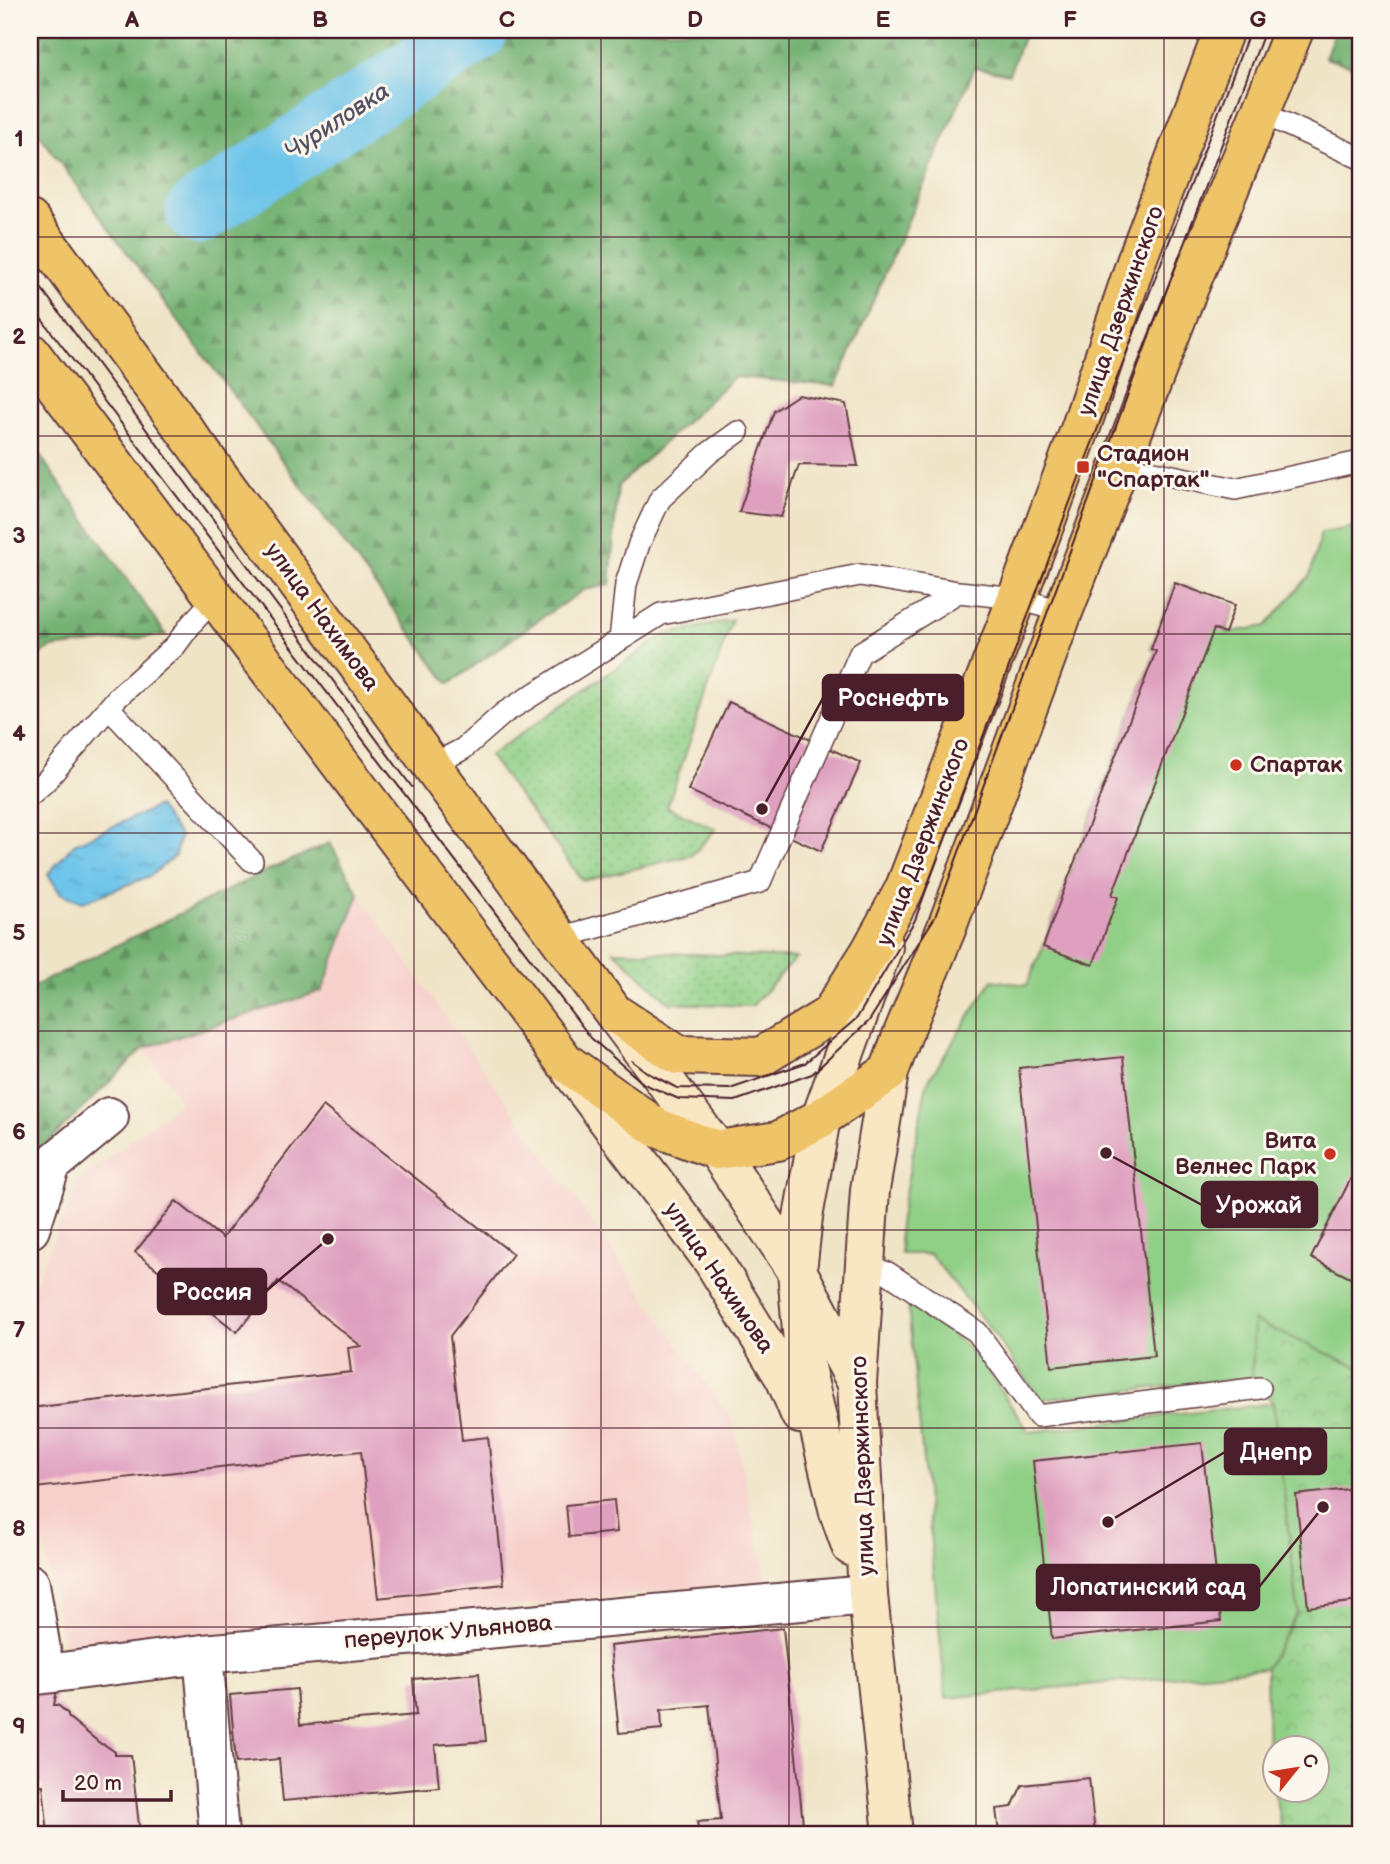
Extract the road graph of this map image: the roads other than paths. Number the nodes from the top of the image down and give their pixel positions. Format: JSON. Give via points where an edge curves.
{"nodes":[{"id":1,"x":1224,"y":30,"type":"edge"},
{"id":2,"x":1294,"y":30,"type":"edge"},
{"id":3,"x":1260,"y":112,"type":"junction"},
{"id":4,"x":1360,"y":158,"type":"edge"},
{"id":5,"x":30,"y":220,"type":"edge"},
{"id":6,"x":30,"y":352,"type":"edge"},
{"id":7,"x":738,"y":432,"type":"dead end"},
{"id":8,"x":1360,"y":462,"type":"edge"},
{"id":9,"x":1120,"y":465,"type":"junction"},
{"id":10,"x":958,"y":592,"type":"junction"},
{"id":11,"x":215,"y":598,"type":"junction"},
{"id":12,"x":1017,"y":598,"type":"junction"},
{"id":13,"x":1063,"y":612,"type":"junction"},
{"id":14,"x":620,"y":640,"type":"junction"},
{"id":15,"x":109,"y":708,"type":"junction"},
{"id":16,"x":432,"y":765,"type":"junction"},
{"id":17,"x":30,"y":795,"type":"edge"},
{"id":18,"x":252,"y":862,"type":"dead end"},
{"id":19,"x":904,"y":890,"type":"junction"},
{"id":20,"x":559,"y":938,"type":"junction"},
{"id":21,"x":614,"y":1013,"type":"junction"},
{"id":22,"x":565,"y":1062,"type":"junction"},
{"id":23,"x":889,"y":1072,"type":"junction"},
{"id":24,"x":109,"y":1117,"type":"dead end"},
{"id":25,"x":821,"y":1118,"type":"junction"},
{"id":26,"x":717,"y":1150,"type":"junction"},
{"id":27,"x":30,"y":1229,"type":"edge"},
{"id":28,"x":865,"y":1266,"type":"junction"},
{"id":29,"x":797,"y":1270,"type":"junction"},
{"id":30,"x":856,"y":1383,"type":"junction"},
{"id":31,"x":1259,"y":1388,"type":"dead end"},
{"id":32,"x":839,"y":1513,"type":"junction"},
{"id":33,"x":30,"y":1584,"type":"edge"},
{"id":34,"x":868,"y":1595,"type":"junction"},
{"id":35,"x":203,"y":1654,"type":"junction"},
{"id":36,"x":38,"y":1675,"type":"edge"},
{"id":37,"x":219,"y":1834,"type":"edge"},
{"id":38,"x":893,"y":1834,"type":"edge"}],
"edges":[{"from":1,"to":12,"type":"main road","name":"улица Дзержинского"},
{"from":2,"to":3,"type":"main road","name":"улица Дзержинского"},
{"from":3,"to":4,"type":"lane"},
{"from":3,"to":9,"type":"main road","name":"улица Дзержинского"},
{"from":5,"to":16,"type":"main road","name":"улица Нахимова"},
{"from":6,"to":11,"type":"main road","name":"улица Нахимова"},
{"from":7,"to":14,"type":"lane","via":[[660,499],[626,584]]},
{"from":8,"to":9,"type":"lane","via":[[1235,489]]},
{"from":9,"to":13,"type":"main road","name":"улица Дзержинского"},
{"from":10,"to":12,"type":"lane"},
{"from":10,"to":14,"type":"lane","via":[[860,575],[662,614]]},
{"from":10,"to":20,"type":"lane","via":[[860,653],[760,882]]},
{"from":11,"to":15,"type":"lane","via":[[175,646]]},
{"from":11,"to":22,"type":"main road","name":"улица Нахимова"},
{"from":12,"to":13,"type":"lane"},
{"from":12,"to":19,"type":"main road","name":"улица Дзержинского"},
{"from":13,"to":23,"type":"main road","name":"улица Дзержинского"},
{"from":14,"to":16,"type":"lane","via":[[503,713],[463,749]]},
{"from":15,"to":17,"type":"lane"},
{"from":15,"to":18,"type":"lane"},
{"from":16,"to":20,"type":"main road","name":"улица Нахимова"},
{"from":19,"to":21,"type":"main road","name":"улица Нахимова","via":[[830,1015],[761,1057],[678,1055]]},
{"from":19,"to":25,"type":"main road","name":"улица Дзержинского"},
{"from":20,"to":21,"type":"main road","name":"улица Нахимова"},
{"from":21,"to":26,"type":"main road","name":"улица Нахимова"},
{"from":22,"to":26,"type":"main road","name":"улица Нахимова","via":[[657,1128]]},
{"from":22,"to":32,"type":"main road","name":"улица Нахимова","via":[[713,1261],[785,1378]]},
{"from":23,"to":25,"type":"main road","name":"улица Нахимова"},
{"from":23,"to":28,"type":"main road","name":"улица Дзержинского","via":[[870,1190]]},
{"from":24,"to":27,"type":"street","via":[[51,1165]]},
{"from":25,"to":26,"type":"main road","name":"улица Нахимова","via":[[778,1141]]},
{"from":25,"to":29,"type":"main road","name":"улица Дзержинского"},
{"from":26,"to":29,"type":"main road","name":"улица Нахимова"},
{"from":28,"to":30,"type":"main road","name":"улица Дзержинского"},
{"from":28,"to":31,"type":"lane","via":[[888,1273],[977,1332],[1038,1416]]},
{"from":29,"to":30,"type":"main road","name":"улица Нахимова"},
{"from":29,"to":32,"type":"main road","name":"улица Дзержинского","via":[[805,1367]]},
{"from":30,"to":34,"type":"main road","name":"улица Дзержинского"},
{"from":32,"to":34,"type":"main road","name":"улица Дзержинского"},
{"from":33,"to":36,"type":"street"},
{"from":34,"to":35,"type":"street","name":"переулок Ульянова"},
{"from":34,"to":38,"type":"main road","name":"улица Дзержинского"},
{"from":35,"to":36,"type":"street","name":"переулок Ульянова"},
{"from":35,"to":37,"type":"street"}]}
